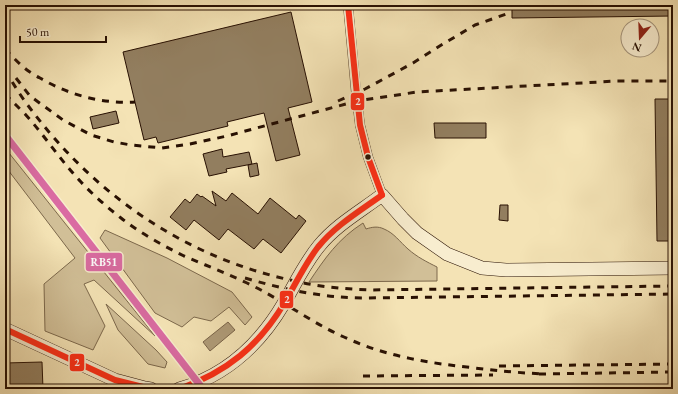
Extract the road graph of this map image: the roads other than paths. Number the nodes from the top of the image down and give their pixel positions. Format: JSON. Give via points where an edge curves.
{"nodes":[{"id":1,"x":348,"y":5,"type":"edge"},
{"id":2,"x":382,"y":195,"type":"junction"},
{"id":3,"x":673,"y":268,"type":"edge"},
{"id":4,"x":5,"y":329,"type":"edge"},
{"id":5,"x":151,"y":389,"type":"edge"},
{"id":6,"x":179,"y":389,"type":"edge"}],
"edges":[{"from":1,"to":2,"type":"street","via":[[360,125],[368,158]]},
{"from":2,"to":3,"type":"street","via":[[417,234],[447,254],[482,268]]},
{"from":2,"to":6,"type":"street","via":[[340,225],[318,246],[275,318],[255,344],[209,377]]},
{"from":4,"to":5,"type":"street","via":[[115,380]]}]}
